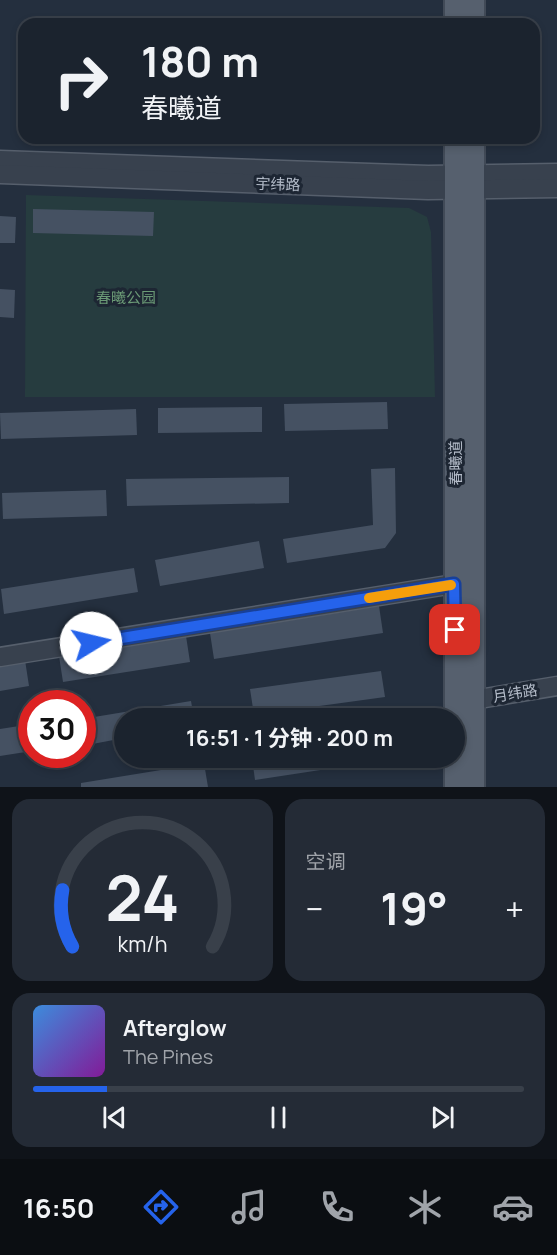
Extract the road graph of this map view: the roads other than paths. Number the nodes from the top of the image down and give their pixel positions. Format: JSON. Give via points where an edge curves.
{"nodes":[{"id":1,"x":456,"y":0,"type":"edge"},
{"id":2,"x":473,"y":0,"type":"edge"},
{"id":3,"x":456,"y":18,"type":"edge"},
{"id":4,"x":473,"y":18,"type":"edge"},
{"id":5,"x":457,"y":144,"type":"edge"},
{"id":6,"x":472,"y":144,"type":"edge"},
{"id":7,"x":0,"y":160,"type":"edge"},
{"id":8,"x":557,"y":173,"type":"edge"},
{"id":9,"x":0,"y":174,"type":"edge"},
{"id":10,"x":464,"y":182,"type":"junction"},
{"id":11,"x":557,"y":188,"type":"edge"},
{"id":12,"x":454,"y":584,"type":"junction"},
{"id":13,"x":0,"y":657,"type":"edge"},
{"id":14,"x":557,"y":686,"type":"edge"},
{"id":15,"x":473,"y":700,"type":"junction"},
{"id":16,"x":456,"y":787,"type":"edge"},
{"id":17,"x":473,"y":787,"type":"edge"}],
"edges":[{"from":1,"to":3,"type":"main road"},
{"from":2,"to":4,"type":"main road"},
{"from":5,"to":10,"type":"main road","name":"春曦道"},
{"from":6,"to":10,"type":"main road","name":"春曦道"},
{"from":7,"to":10,"type":"street","name":"宇纬路"},
{"from":8,"to":10,"type":"street","name":"宇纬路"},
{"from":9,"to":10,"type":"street","name":"宇纬路"},
{"from":10,"to":11,"type":"street","name":"宇纬路"},
{"from":10,"to":12,"type":"main road","name":"春曦道"},
{"from":10,"to":15,"type":"main road","name":"春曦道"},
{"from":12,"to":13,"type":"street"},
{"from":12,"to":16,"type":"main road","name":"春曦道"},
{"from":14,"to":15,"type":"street","name":"月纬路"},
{"from":15,"to":17,"type":"main road","name":"春曦道"}]}
